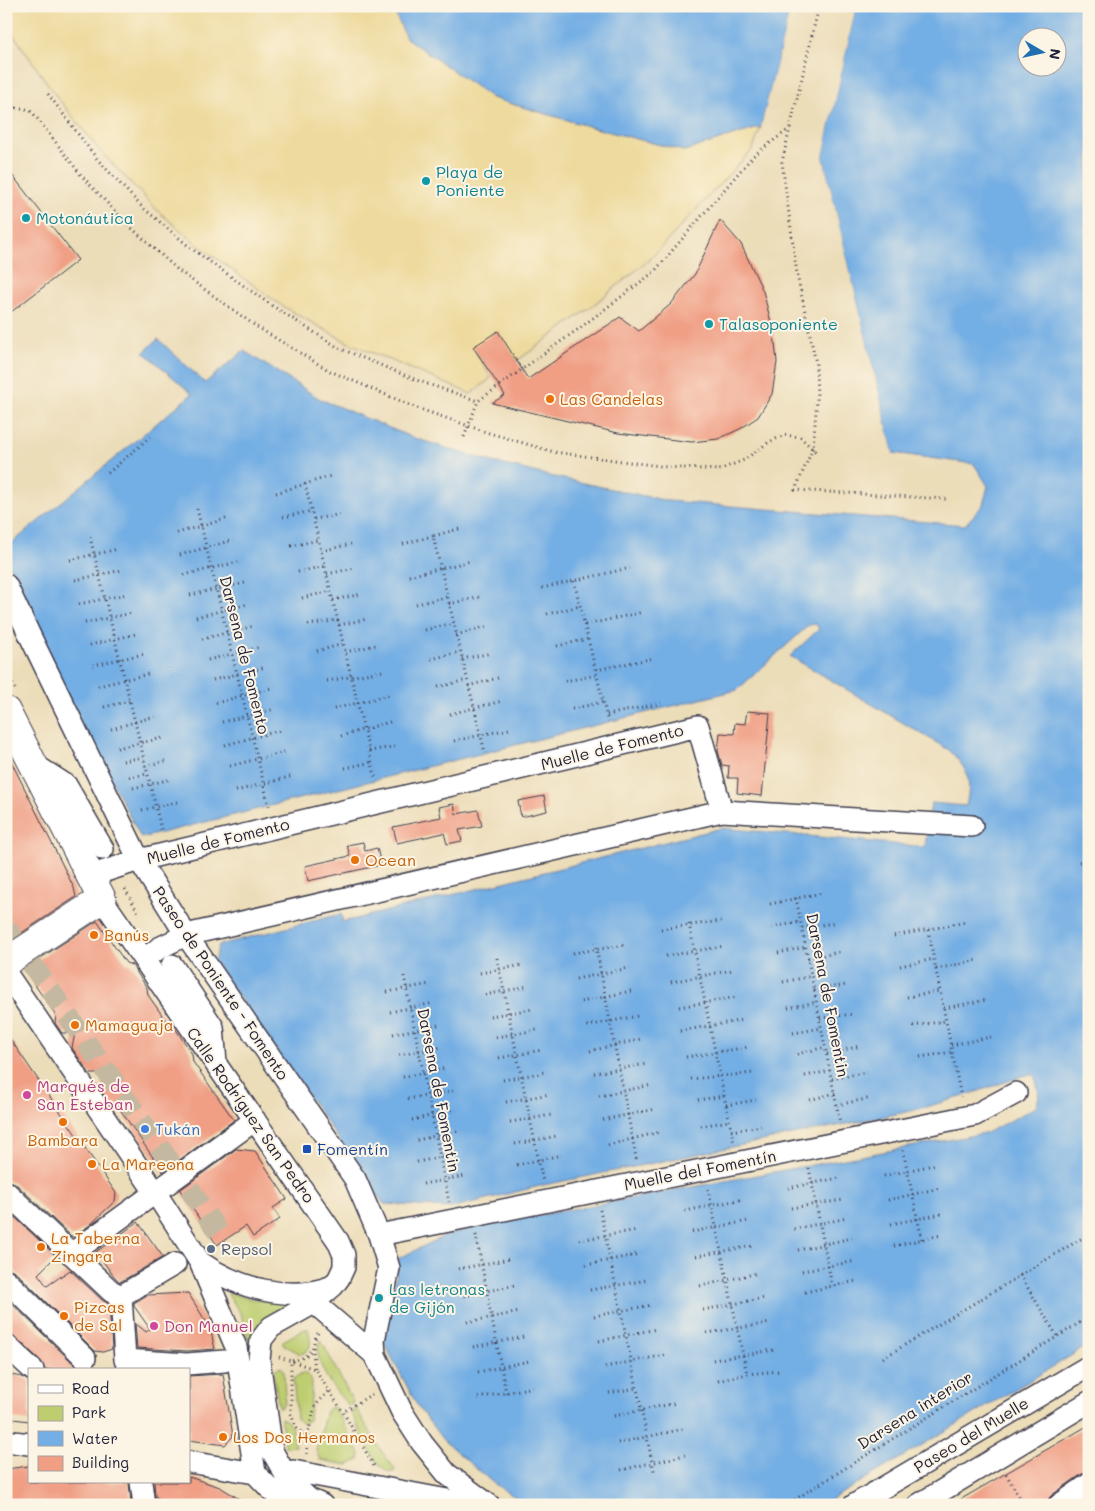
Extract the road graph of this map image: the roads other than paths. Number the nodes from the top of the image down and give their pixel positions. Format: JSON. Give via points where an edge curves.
{"nodes":[{"id":1,"x":6,"y":584,"type":"edge"},
{"id":2,"x":6,"y":711,"type":"edge"},
{"id":3,"x":35,"y":765,"type":"junction"},
{"id":4,"x":722,"y":811,"type":"junction"},
{"id":5,"x":972,"y":826,"type":"dead end"},
{"id":6,"x":103,"y":849,"type":"dead end"},
{"id":7,"x":139,"y":860,"type":"junction"},
{"id":8,"x":96,"y":887,"type":"junction"},
{"id":9,"x":186,"y":935,"type":"junction"},
{"id":10,"x":13,"y":949,"type":"edge"},
{"id":11,"x":144,"y":960,"type":"junction"},
{"id":12,"x":172,"y":965,"type":"dead end"},
{"id":13,"x":6,"y":974,"type":"edge"},
{"id":14,"x":216,"y":1063,"type":"junction"},
{"id":15,"x":1016,"y":1093,"type":"dead end"},
{"id":16,"x":255,"y":1120,"type":"junction"},
{"id":17,"x":6,"y":1192,"type":"edge"},
{"id":18,"x":155,"y":1192,"type":"junction"},
{"id":19,"x":379,"y":1235,"type":"junction"},
{"id":20,"x":71,"y":1254,"type":"junction"},
{"id":21,"x":200,"y":1262,"type":"junction"},
{"id":22,"x":175,"y":1264,"type":"dead end"},
{"id":23,"x":6,"y":1280,"type":"edge"},
{"id":24,"x":333,"y":1286,"type":"junction"},
{"id":25,"x":121,"y":1296,"type":"junction"},
{"id":26,"x":319,"y":1306,"type":"dead end"},
{"id":27,"x":6,"y":1345,"type":"edge"},
{"id":28,"x":375,"y":1355,"type":"junction"},
{"id":29,"x":85,"y":1358,"type":"dead end"},
{"id":30,"x":225,"y":1361,"type":"dead end"},
{"id":31,"x":6,"y":1364,"type":"edge"},
{"id":32,"x":1089,"y":1366,"type":"edge"},
{"id":33,"x":28,"y":1368,"type":"edge"},
{"id":34,"x":31,"y":1368,"type":"edge"},
{"id":35,"x":1089,"y":1402,"type":"edge"},
{"id":36,"x":6,"y":1441,"type":"edge"},
{"id":37,"x":28,"y":1444,"type":"edge"},
{"id":38,"x":190,"y":1462,"type":"edge"},
{"id":39,"x":293,"y":1471,"type":"dead end"},
{"id":40,"x":254,"y":1473,"type":"junction"},
{"id":41,"x":141,"y":1484,"type":"edge"},
{"id":42,"x":1086,"y":1490,"type":"edge"},
{"id":43,"x":315,"y":1502,"type":"edge"},
{"id":44,"x":144,"y":1505,"type":"edge"},
{"id":45,"x":286,"y":1505,"type":"edge"},
{"id":46,"x":474,"y":1505,"type":"edge"},
{"id":47,"x":489,"y":1505,"type":"edge"},
{"id":48,"x":854,"y":1505,"type":"edge"},
{"id":49,"x":918,"y":1505,"type":"edge"},
{"id":50,"x":1059,"y":1505,"type":"edge"}],
"edges":[{"from":1,"to":7,"type":"street","name":"Paseo de Poniente - Fomento"},
{"from":2,"to":3,"type":"main road","name":"Calle Rodríguez San Pedro"},
{"from":3,"to":6,"type":"street","via":[[66,785]]},
{"from":3,"to":8,"type":"main road","name":"Calle Rodríguez San Pedro"},
{"from":4,"to":5,"type":"street"},
{"from":4,"to":7,"type":"street","name":"Muelle de Fomento","via":[[698,726]]},
{"from":4,"to":9,"type":"street"},
{"from":7,"to":8,"type":"street","name":"Muelle de Fomento"},
{"from":7,"to":9,"type":"street","name":"Paseo de Poniente - Fomento"},
{"from":8,"to":10,"type":"main road"},
{"from":8,"to":11,"type":"street","name":"Calle Rodríguez San Pedro"},
{"from":9,"to":11,"type":"street","via":[[159,948]]},
{"from":9,"to":19,"type":"street","name":"Paseo de Poniente - Fomento","via":[[355,1180]]},
{"from":11,"to":14,"type":"street","name":"Calle Rodríguez San Pedro"},
{"from":12,"to":14,"type":"street","via":[[213,1027]]},
{"from":13,"to":18,"type":"street"},
{"from":14,"to":16,"type":"street","name":"Calle Rodríguez San Pedro"},
{"from":15,"to":19,"type":"street","name":"Muelle del Fomentín","via":[[975,1115]]},
{"from":16,"to":18,"type":"street"},
{"from":16,"to":24,"type":"street","name":"Calle Rodríguez San Pedro","via":[[338,1241],[344,1267]]},
{"from":17,"to":20,"type":"street"},
{"from":18,"to":20,"type":"street"},
{"from":18,"to":21,"type":"street"},
{"from":19,"to":28,"type":"street","via":[[389,1268],[374,1340]]},
{"from":20,"to":25,"type":"street","via":[[111,1292]]},
{"from":21,"to":24,"type":"street","via":[[214,1272],[250,1287],[291,1292],[321,1291]]},
{"from":21,"to":40,"type":"street","via":[[236,1347]]},
{"from":22,"to":25,"type":"street"},
{"from":23,"to":29,"type":"street"},
{"from":24,"to":43,"type":"street","via":[[312,1304],[271,1327],[261,1340],[259,1360],[272,1451],[288,1479]]},
{"from":25,"to":30,"type":"street","via":[[125,1360],[187,1364]]},
{"from":26,"to":28,"type":"street"},
{"from":27,"to":34,"type":"street"},
{"from":28,"to":47,"type":"street","via":[[387,1384],[422,1443],[447,1474]]},
{"from":31,"to":33,"type":"street"},
{"from":32,"to":48,"type":"street","name":"Paseo del Muelle"},
{"from":35,"to":49,"type":"street"},
{"from":36,"to":37,"type":"street"},
{"from":38,"to":40,"type":"street"},
{"from":39,"to":46,"type":"street"},
{"from":40,"to":45,"type":"street"},
{"from":41,"to":44,"type":"street"},
{"from":42,"to":50,"type":"street"}]}
